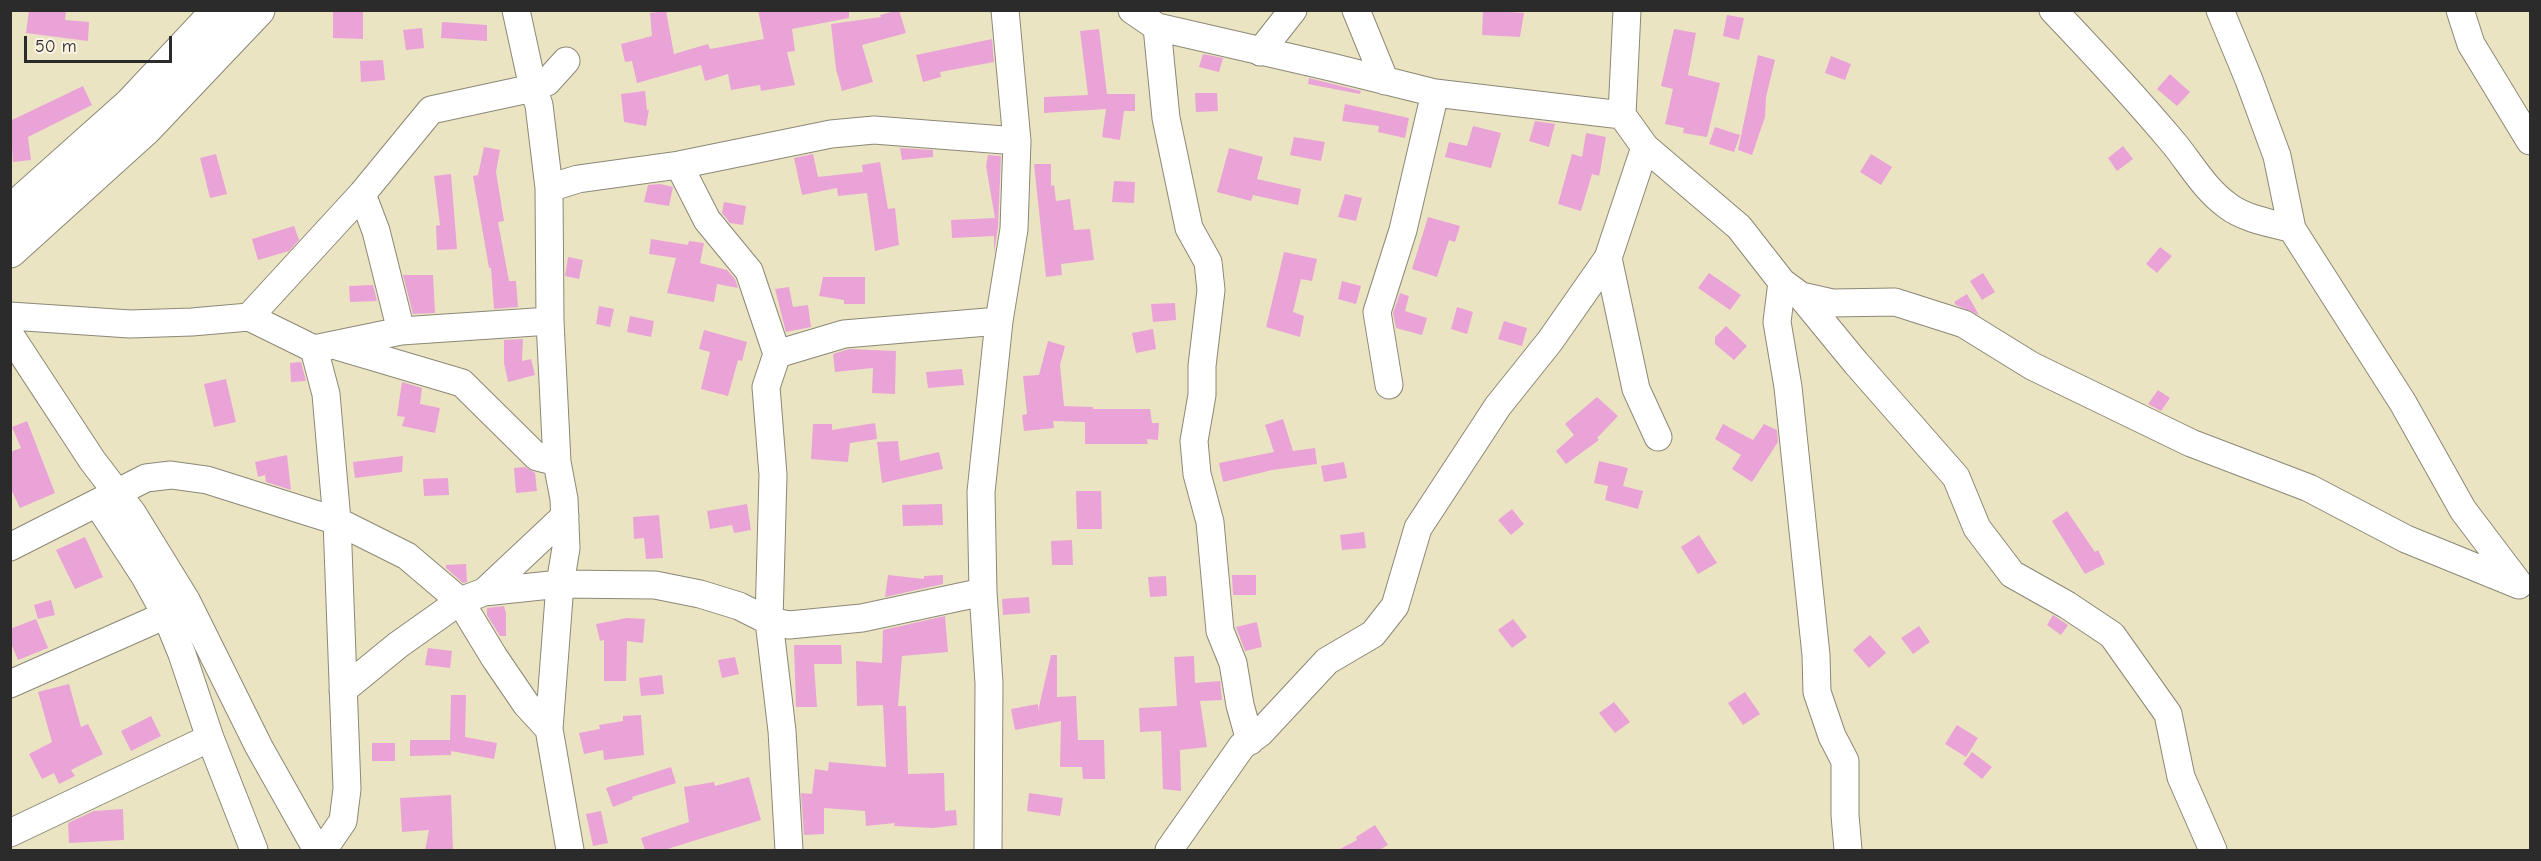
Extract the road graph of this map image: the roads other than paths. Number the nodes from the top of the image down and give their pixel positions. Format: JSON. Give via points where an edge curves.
{"nodes":[{"id":1,"x":219,"y":10,"type":"edge"},
{"id":2,"x":258,"y":10,"type":"edge"},
{"id":3,"x":516,"y":10,"type":"edge"},
{"id":4,"x":1005,"y":10,"type":"edge"},
{"id":5,"x":1132,"y":10,"type":"edge"},
{"id":6,"x":1293,"y":10,"type":"edge"},
{"id":7,"x":1356,"y":10,"type":"edge"},
{"id":8,"x":1627,"y":10,"type":"edge"},
{"id":9,"x":2053,"y":10,"type":"edge"},
{"id":10,"x":2220,"y":10,"type":"edge"},
{"id":11,"x":2460,"y":10,"type":"edge"},
{"id":12,"x":1157,"y":27,"type":"junction"},
{"id":13,"x":1260,"y":52,"type":"junction"},
{"id":14,"x":566,"y":61,"type":"dead end"},
{"id":15,"x":1385,"y":81,"type":"junction"},
{"id":16,"x":533,"y":88,"type":"junction"},
{"id":17,"x":1435,"y":93,"type":"junction"},
{"id":18,"x":1622,"y":115,"type":"junction"},
{"id":19,"x":1017,"y":141,"type":"junction"},
{"id":20,"x":2530,"y":141,"type":"edge"},
{"id":21,"x":1645,"y":147,"type":"junction"},
{"id":22,"x":679,"y":165,"type":"junction"},
{"id":23,"x":549,"y":188,"type":"junction"},
{"id":24,"x":362,"y":194,"type":"junction"},
{"id":25,"x":10,"y":212,"type":"edge"},
{"id":26,"x":2292,"y":229,"type":"junction"},
{"id":27,"x":10,"y":251,"type":"edge"},
{"id":28,"x":1608,"y":258,"type":"junction"},
{"id":29,"x":1792,"y":289,"type":"junction"},
{"id":30,"x":10,"y":316,"type":"edge"},
{"id":31,"x":249,"y":317,"type":"junction"},
{"id":32,"x":550,"y":321,"type":"junction"},
{"id":33,"x":999,"y":321,"type":"junction"},
{"id":34,"x":401,"y":331,"type":"junction"},
{"id":35,"x":10,"y":335,"type":"edge"},
{"id":36,"x":323,"y":347,"type":"junction"},
{"id":37,"x":777,"y":354,"type":"junction"},
{"id":38,"x":1389,"y":385,"type":"dead end"},
{"id":39,"x":1658,"y":437,"type":"dead end"},
{"id":40,"x":557,"y":462,"type":"junction"},
{"id":41,"x":107,"y":498,"type":"junction"},
{"id":42,"x":565,"y":516,"type":"junction"},
{"id":43,"x":337,"y":521,"type":"junction"},
{"id":44,"x":10,"y":547,"type":"edge"},
{"id":45,"x":560,"y":584,"type":"junction"},
{"id":46,"x":2525,"y":590,"type":"edge"},
{"id":47,"x":983,"y":592,"type":"junction"},
{"id":48,"x":472,"y":596,"type":"junction"},
{"id":49,"x":166,"y":615,"type":"junction"},
{"id":50,"x":769,"y":621,"type":"junction"},
{"id":51,"x":10,"y":684,"type":"edge"},
{"id":52,"x":343,"y":690,"type":"junction"},
{"id":53,"x":549,"y":729,"type":"junction"},
{"id":54,"x":210,"y":738,"type":"junction"},
{"id":55,"x":1250,"y":741,"type":"junction"},
{"id":56,"x":10,"y":833,"type":"edge"},
{"id":57,"x":1177,"y":849,"type":"edge"},
{"id":58,"x":254,"y":850,"type":"edge"},
{"id":59,"x":317,"y":850,"type":"edge"},
{"id":60,"x":323,"y":850,"type":"edge"},
{"id":61,"x":570,"y":850,"type":"edge"},
{"id":62,"x":789,"y":850,"type":"edge"},
{"id":63,"x":988,"y":850,"type":"edge"},
{"id":64,"x":1848,"y":850,"type":"edge"},
{"id":65,"x":2213,"y":850,"type":"edge"}],
"edges":[{"from":1,"to":25,"type":"main road","via":[[131,104]]},
{"from":2,"to":27,"type":"main road","via":[[146,128]]},
{"from":3,"to":16,"type":"street"},
{"from":4,"to":19,"type":"street"},
{"from":5,"to":12,"type":"street"},
{"from":6,"to":13,"type":"street"},
{"from":7,"to":15,"type":"street"},
{"from":8,"to":18,"type":"street"},
{"from":9,"to":26,"type":"street","via":[[2123,84],[2207,189],[2230,207]]},
{"from":10,"to":26,"type":"street","via":[[2277,156]]},
{"from":11,"to":20,"type":"street","via":[[2471,44]]},
{"from":12,"to":13,"type":"street"},
{"from":12,"to":55,"type":"street","via":[[1166,117],[1189,228],[1208,262],[1210,290],[1202,395],[1194,441],[1197,474],[1210,522],[1220,631],[1233,663]]},
{"from":13,"to":15,"type":"street"},
{"from":14,"to":16,"type":"street","via":[[547,82]]},
{"from":15,"to":17,"type":"street"},
{"from":16,"to":23,"type":"street","via":[[539,105]]},
{"from":16,"to":24,"type":"street","via":[[431,110]]},
{"from":17,"to":18,"type":"street"},
{"from":17,"to":38,"type":"street","via":[[1403,230],[1377,312]]},
{"from":18,"to":21,"type":"street"},
{"from":19,"to":22,"type":"street","via":[[874,130],[831,134]]},
{"from":19,"to":33,"type":"street","via":[[1014,229]]},
{"from":21,"to":28,"type":"street"},
{"from":21,"to":29,"type":"street","via":[[1739,227]]},
{"from":22,"to":23,"type":"street","via":[[578,179]]},
{"from":22,"to":37,"type":"street","via":[[707,220],[749,271]]},
{"from":23,"to":32,"type":"street"},
{"from":24,"to":31,"type":"street"},
{"from":24,"to":34,"type":"street","via":[[376,231]]},
{"from":26,"to":46,"type":"street","via":[[2403,403],[2463,510]]},
{"from":28,"to":39,"type":"street","via":[[1636,389]]},
{"from":28,"to":55,"type":"street","via":[[1498,406],[1418,528],[1395,606],[1373,634],[1327,661]]},
{"from":29,"to":46,"type":"street","via":[[1832,303],[1895,302],[1964,324],[2032,366],[2191,443],[2309,488],[2406,539]]},
{"from":29,"to":64,"type":"street","via":[[1778,322],[1788,387],[1817,692],[1845,761]]},
{"from":29,"to":65,"type":"street","via":[[1956,477],[1977,528],[2012,574],[2112,635],[2168,714],[2181,777]]},
{"from":30,"to":31,"type":"street","via":[[130,324]]},
{"from":31,"to":36,"type":"street"},
{"from":32,"to":34,"type":"street"},
{"from":32,"to":40,"type":"street"},
{"from":33,"to":37,"type":"street","via":[[844,334]]},
{"from":33,"to":47,"type":"street","via":[[981,492]]},
{"from":34,"to":36,"type":"street"},
{"from":35,"to":41,"type":"street","via":[[92,459]]},
{"from":36,"to":40,"type":"street","via":[[462,383],[537,458]]},
{"from":36,"to":43,"type":"street"},
{"from":37,"to":50,"type":"street","via":[[766,387],[773,476]]},
{"from":40,"to":42,"type":"street"},
{"from":41,"to":43,"type":"street","via":[[146,478],[180,476],[207,480]]},
{"from":41,"to":44,"type":"street"},
{"from":41,"to":49,"type":"street"},
{"from":41,"to":59,"type":"street","via":[[133,514],[186,600]]},
{"from":42,"to":45,"type":"street","via":[[566,548]]},
{"from":42,"to":48,"type":"street"},
{"from":43,"to":48,"type":"street","via":[[407,556]]},
{"from":43,"to":52,"type":"street"},
{"from":45,"to":48,"type":"street"},
{"from":45,"to":50,"type":"street","via":[[655,585],[739,606]]},
{"from":45,"to":53,"type":"street"},
{"from":47,"to":50,"type":"street","via":[[862,618],[789,625]]},
{"from":47,"to":63,"type":"street","via":[[989,683]]},
{"from":48,"to":52,"type":"street","via":[[398,645]]},
{"from":48,"to":53,"type":"street","via":[[519,694]]},
{"from":49,"to":51,"type":"street"},
{"from":49,"to":54,"type":"street"},
{"from":50,"to":62,"type":"street","via":[[782,731]]},
{"from":52,"to":60,"type":"street","via":[[346,809],[339,829]]},
{"from":53,"to":61,"type":"street"},
{"from":54,"to":56,"type":"street"},
{"from":54,"to":58,"type":"street"},
{"from":55,"to":57,"type":"street","via":[[1242,746]]}]}
